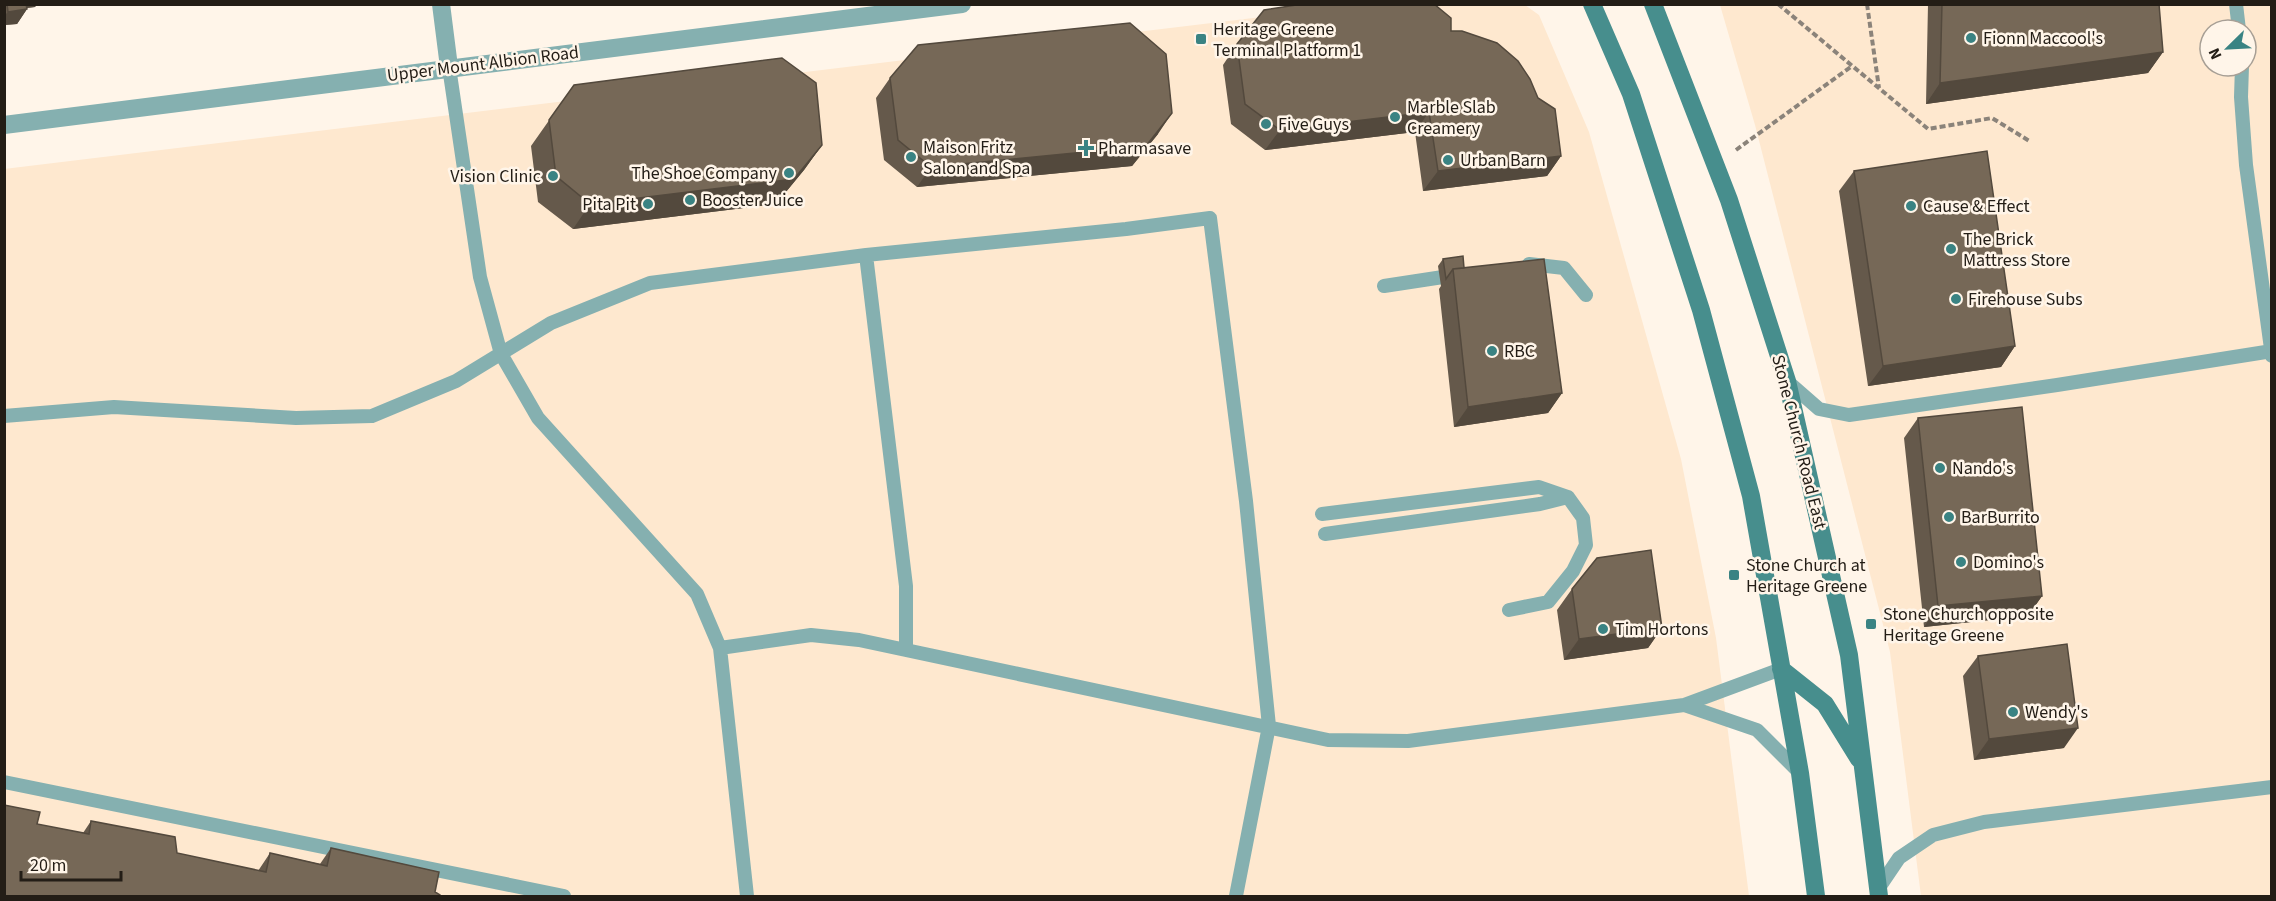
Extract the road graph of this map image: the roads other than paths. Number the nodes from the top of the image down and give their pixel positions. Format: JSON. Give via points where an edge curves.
{"nodes":[{"id":1,"x":441,"y":4,"type":"edge"},
{"id":2,"x":962,"y":4,"type":"edge"},
{"id":3,"x":1592,"y":4,"type":"edge"},
{"id":4,"x":1653,"y":4,"type":"edge"},
{"id":5,"x":449,"y":68,"type":"junction"},
{"id":6,"x":2242,"y":78,"type":"edge"},
{"id":7,"x":4,"y":125,"type":"edge"},
{"id":8,"x":866,"y":255,"type":"junction"},
{"id":9,"x":1518,"y":266,"type":"edge"},
{"id":10,"x":1473,"y":272,"type":"edge"},
{"id":11,"x":1384,"y":286,"type":"dead end"},
{"id":12,"x":1586,"y":295,"type":"dead end"},
{"id":13,"x":2271,"y":353,"type":"edge"},
{"id":14,"x":501,"y":354,"type":"junction"},
{"id":15,"x":1787,"y":381,"type":"junction"},
{"id":16,"x":4,"y":416,"type":"edge"},
{"id":17,"x":1568,"y":498,"type":"junction"},
{"id":18,"x":1322,"y":514,"type":"dead end"},
{"id":19,"x":1325,"y":534,"type":"dead end"},
{"id":20,"x":1509,"y":610,"type":"dead end"},
{"id":21,"x":720,"y":648,"type":"junction"},
{"id":22,"x":906,"y":650,"type":"junction"},
{"id":23,"x":1781,"y":669,"type":"junction"},
{"id":24,"x":1684,"y":705,"type":"junction"},
{"id":25,"x":1269,"y":726,"type":"junction"},
{"id":26,"x":1863,"y":766,"type":"junction"},
{"id":27,"x":1800,"y":773,"type":"junction"},
{"id":28,"x":4,"y":782,"type":"edge"},
{"id":29,"x":2271,"y":787,"type":"edge"},
{"id":30,"x":1878,"y":893,"type":"edge"},
{"id":31,"x":564,"y":897,"type":"edge"},
{"id":32,"x":747,"y":897,"type":"edge"},
{"id":33,"x":1236,"y":897,"type":"edge"},
{"id":34,"x":1816,"y":897,"type":"edge"}],
"edges":[{"from":1,"to":5,"type":"street"},
{"from":2,"to":5,"type":"street","name":"Upper Mount Albion Road"},
{"from":3,"to":23,"type":"main road","via":[[1631,94],[1701,310],[1751,496]]},
{"from":4,"to":15,"type":"main road","name":"Stone Church Road East","via":[[1729,200]]},
{"from":5,"to":7,"type":"street","name":"Upper Mount Albion Road"},
{"from":5,"to":14,"type":"lane","via":[[480,277]]},
{"from":6,"to":13,"type":"lane","via":[[2246,165]]},
{"from":8,"to":14,"type":"lane","via":[[650,283],[551,322]]},
{"from":8,"to":22,"type":"lane","via":[[906,586]]},
{"from":8,"to":25,"type":"lane","via":[[1210,218],[1246,501]]},
{"from":9,"to":12,"type":"lane","via":[[1564,268]]},
{"from":10,"to":11,"type":"lane"},
{"from":13,"to":15,"type":"lane","via":[[1849,415],[1819,409]]},
{"from":14,"to":16,"type":"lane","via":[[456,381],[372,416],[296,418],[114,407]]},
{"from":14,"to":21,"type":"lane","via":[[538,418],[698,594]]},
{"from":15,"to":26,"type":"main road","name":"Stone Church Road East","via":[[1849,655]]},
{"from":17,"to":18,"type":"lane","via":[[1539,487]]},
{"from":17,"to":19,"type":"lane"},
{"from":17,"to":20,"type":"lane","via":[[1583,518],[1586,545],[1573,571],[1548,602]]},
{"from":21,"to":22,"type":"lane","via":[[811,635]]},
{"from":21,"to":32,"type":"lane"},
{"from":22,"to":25,"type":"lane"},
{"from":23,"to":24,"type":"lane"},
{"from":23,"to":26,"type":"main road","via":[[1825,704]]},
{"from":23,"to":27,"type":"main road"},
{"from":24,"to":25,"type":"lane","via":[[1408,741],[1329,740]]},
{"from":24,"to":27,"type":"lane","via":[[1757,730]]},
{"from":25,"to":33,"type":"lane"},
{"from":26,"to":30,"type":"main road","name":"Stone Church Road East"},
{"from":27,"to":34,"type":"main road"},
{"from":28,"to":31,"type":"lane"},
{"from":29,"to":30,"type":"lane","via":[[1984,822],[1933,835],[1899,858]]}]}
